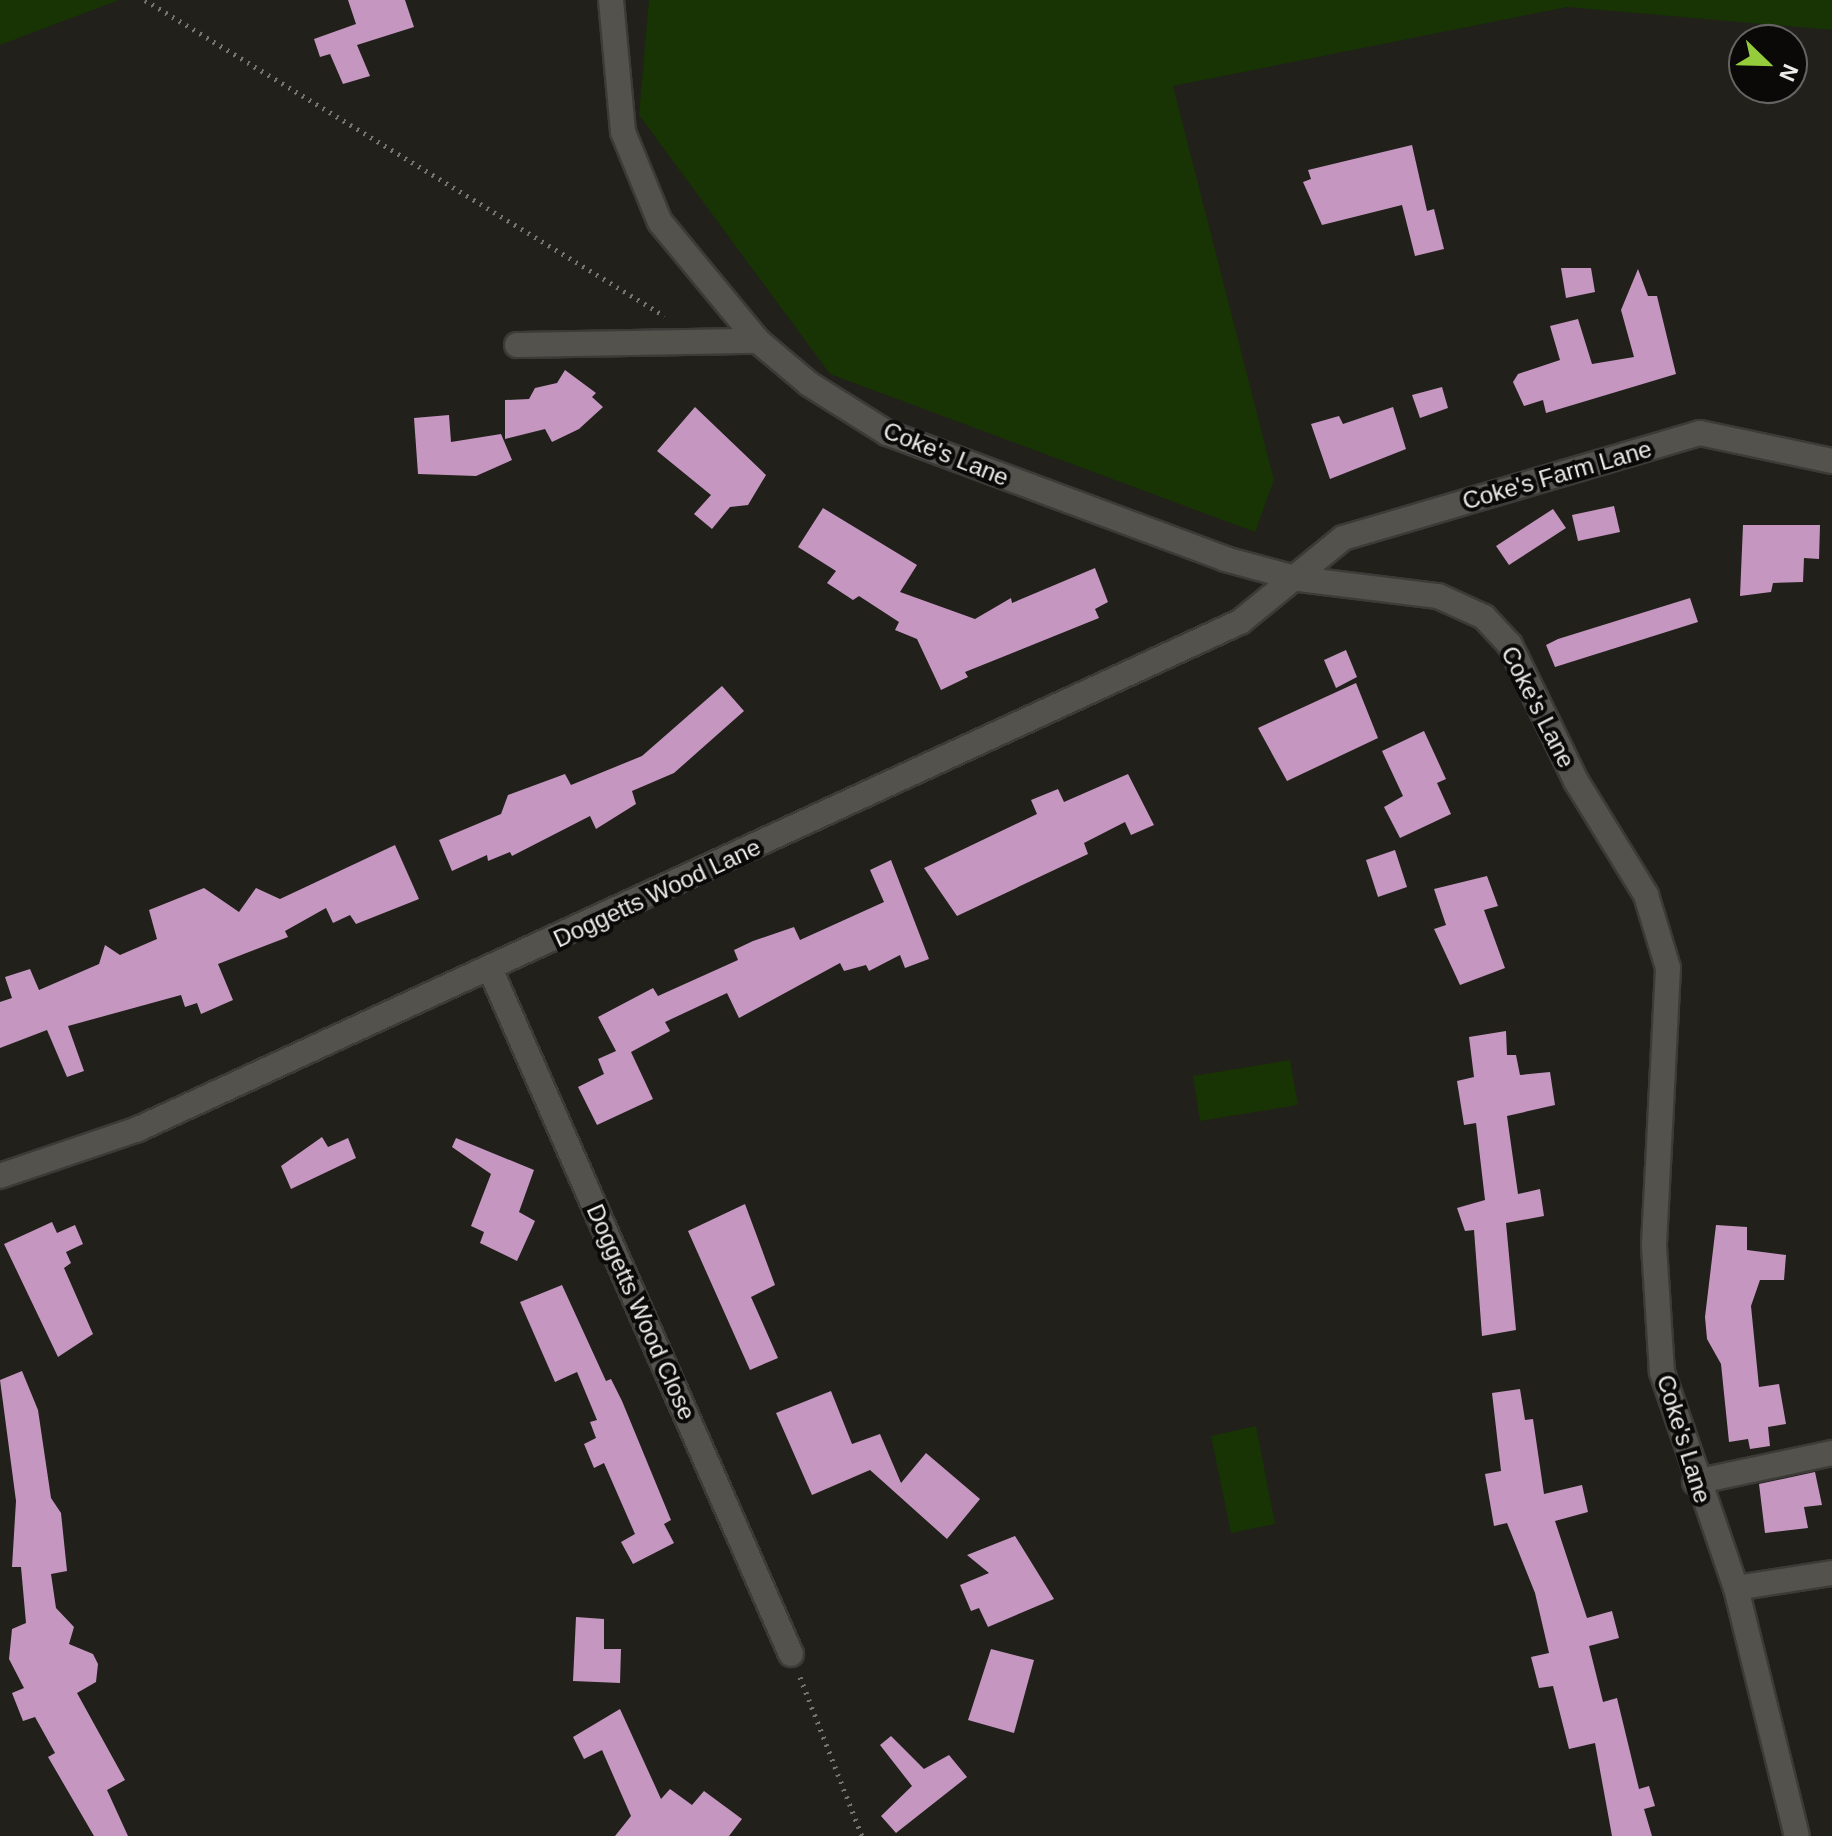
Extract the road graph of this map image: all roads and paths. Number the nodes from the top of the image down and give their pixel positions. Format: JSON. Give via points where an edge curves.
{"nodes":[{"id":1,"x":145,"y":0,"type":"edge"},
{"id":2,"x":611,"y":0,"type":"edge"},
{"id":3,"x":669,"y":318,"type":"dead end"},
{"id":4,"x":758,"y":341,"type":"junction"},
{"id":5,"x":517,"y":345,"type":"dead end"},
{"id":6,"x":1832,"y":461,"type":"edge"},
{"id":7,"x":1299,"y":579,"type":"junction"},
{"id":8,"x":491,"y":971,"type":"junction"},
{"id":9,"x":0,"y":1176,"type":"edge"},
{"id":10,"x":1832,"y":1453,"type":"edge"},
{"id":11,"x":1695,"y":1482,"type":"junction"},
{"id":12,"x":1832,"y":1573,"type":"edge"},
{"id":13,"x":1736,"y":1588,"type":"junction"},
{"id":14,"x":791,"y":1654,"type":"joint"},
{"id":15,"x":862,"y":1836,"type":"edge"},
{"id":16,"x":1797,"y":1836,"type":"edge"}],
"edges":[{"from":1,"to":3,"type":"path"},
{"from":2,"to":4,"type":"street","name":"Coke's Lane","via":[[623,132],[660,222]]},
{"from":4,"to":5,"type":"street"},
{"from":4,"to":7,"type":"street","name":"Coke's Lane","via":[[809,384],[887,433],[1225,559]]},
{"from":6,"to":7,"type":"street","name":"Coke's Farm Lane","via":[[1700,433],[1343,538]]},
{"from":7,"to":8,"type":"street","name":"Doggetts Wood Lane","via":[[1240,622]]},
{"from":7,"to":11,"type":"street","name":"Coke's Lane","via":[[1438,596],[1484,617],[1510,645],[1576,781],[1646,895],[1668,968],[1654,1246],[1662,1372]]},
{"from":8,"to":9,"type":"street","name":"Doggetts Wood Lane","via":[[138,1129]]},
{"from":8,"to":14,"type":"street","name":"Doggetts Wood Close"},
{"from":10,"to":11,"type":"street"},
{"from":11,"to":13,"type":"street","name":"Coke's Lane"},
{"from":12,"to":13,"type":"street"},
{"from":13,"to":16,"type":"street","name":"Coke's Lane"},
{"from":14,"to":15,"type":"path"}]}
